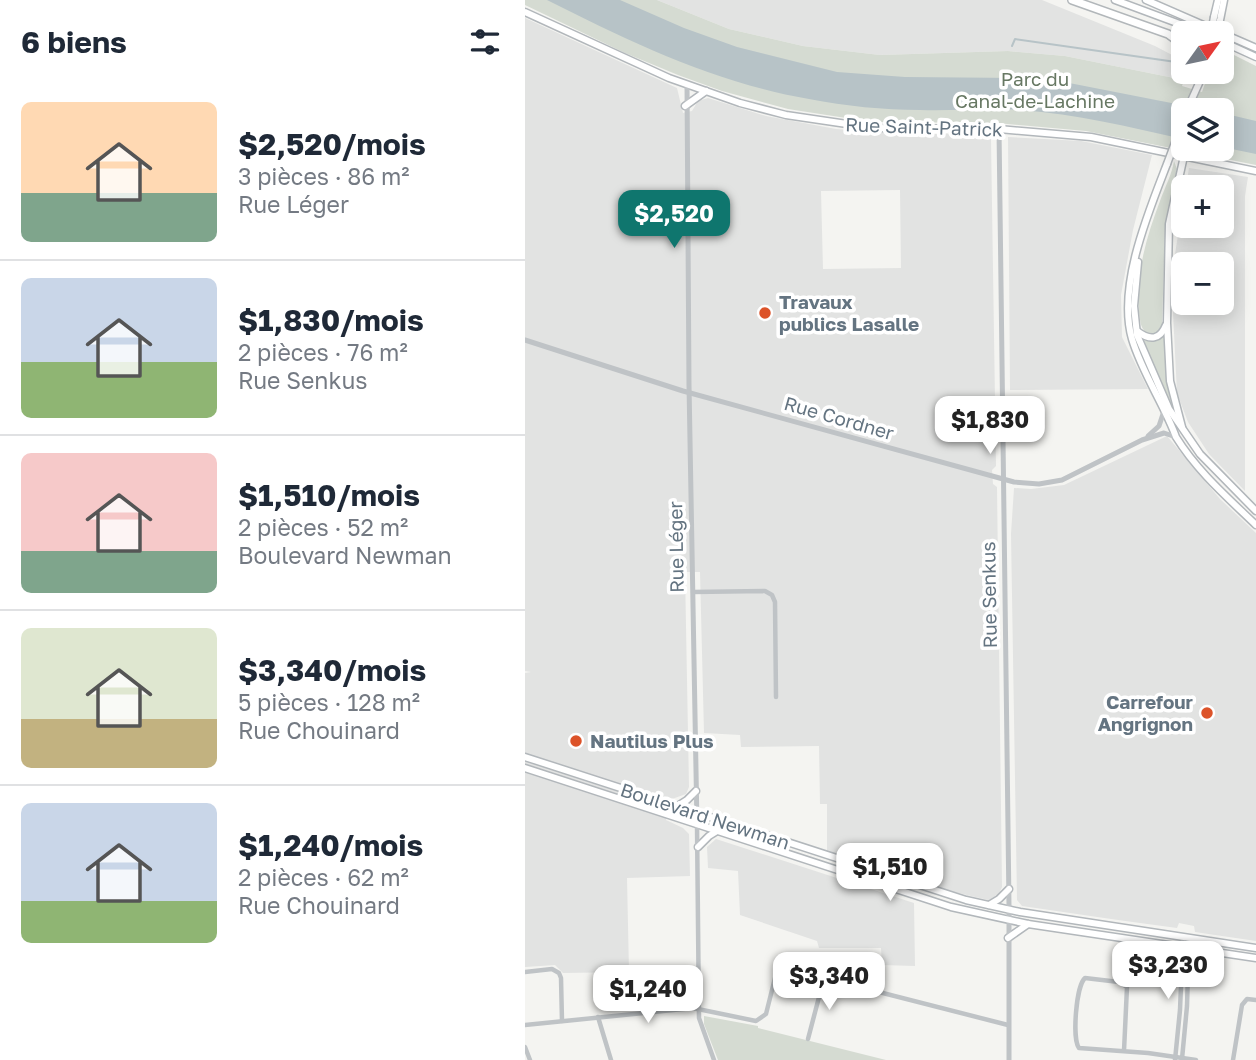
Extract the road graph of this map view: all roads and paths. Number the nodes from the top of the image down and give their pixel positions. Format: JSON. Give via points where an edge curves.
{"nodes":[{"id":1,"x":1072,"y":0,"type":"edge"},
{"id":2,"x":1115,"y":0,"type":"edge"},
{"id":3,"x":1146,"y":0,"type":"edge"},
{"id":4,"x":1218,"y":0,"type":"edge"},
{"id":5,"x":1224,"y":0,"type":"edge"},
{"id":6,"x":525,"y":12,"type":"edge"},
{"id":7,"x":1217,"y":18,"type":"junction"},
{"id":8,"x":1172,"y":21,"type":"edge"},
{"id":9,"x":1216,"y":21,"type":"edge"},
{"id":10,"x":1171,"y":38,"type":"edge"},
{"id":11,"x":1234,"y":47,"type":"edge"},
{"id":12,"x":1256,"y":48,"type":"edge"},
{"id":13,"x":1256,"y":57,"type":"edge"},
{"id":14,"x":687,"y":85,"type":"junction"},
{"id":15,"x":706,"y":91,"type":"junction"},
{"id":16,"x":685,"y":106,"type":"junction"},
{"id":17,"x":999,"y":129,"type":"junction"},
{"id":18,"x":1171,"y":153,"type":"edge"},
{"id":19,"x":1171,"y":153,"type":"edge"},
{"id":20,"x":1183,"y":161,"type":"edge"},
{"id":21,"x":1208,"y":161,"type":"edge"},
{"id":22,"x":1256,"y":171,"type":"edge"},
{"id":23,"x":1138,"y":253,"type":"junction"},
{"id":24,"x":1167,"y":323,"type":"junction"},
{"id":25,"x":1136,"y":331,"type":"junction"},
{"id":26,"x":525,"y":340,"type":"edge"},
{"id":27,"x":690,"y":393,"type":"junction"},
{"id":28,"x":1164,"y":411,"type":"junction"},
{"id":29,"x":1185,"y":435,"type":"junction"},
{"id":30,"x":1176,"y":437,"type":"junction"},
{"id":31,"x":1143,"y":440,"type":"junction"},
{"id":32,"x":1004,"y":480,"type":"junction"},
{"id":33,"x":1256,"y":511,"type":"edge"},
{"id":34,"x":1256,"y":525,"type":"edge"},
{"id":35,"x":693,"y":592,"type":"junction"},
{"id":36,"x":776,"y":697,"type":"dead end"},
{"id":37,"x":525,"y":757,"type":"edge"},
{"id":38,"x":525,"y":768,"type":"edge"},
{"id":39,"x":696,"y":791,"type":"junction"},
{"id":40,"x":675,"y":807,"type":"junction"},
{"id":41,"x":697,"y":814,"type":"junction"},
{"id":42,"x":698,"y":825,"type":"junction"},
{"id":43,"x":717,"y":831,"type":"junction"},
{"id":44,"x":698,"y":847,"type":"junction"},
{"id":45,"x":1009,"y":889,"type":"junction"},
{"id":46,"x":988,"y":905,"type":"junction"},
{"id":47,"x":1009,"y":910,"type":"junction"},
{"id":48,"x":1008,"y":920,"type":"junction"},
{"id":49,"x":1028,"y":924,"type":"junction"},
{"id":50,"x":1186,"y":937,"type":"junction"},
{"id":51,"x":1008,"y":938,"type":"junction"},
{"id":52,"x":1186,"y":947,"type":"junction"},
{"id":53,"x":1256,"y":948,"type":"edge"},
{"id":54,"x":1256,"y":958,"type":"edge"},
{"id":55,"x":525,"y":972,"type":"edge"},
{"id":56,"x":824,"y":978,"type":"junction"},
{"id":57,"x":1256,"y":1000,"type":"edge"},
{"id":58,"x":699,"y":1009,"type":"junction"},
{"id":59,"x":598,"y":1017,"type":"junction"},
{"id":60,"x":562,"y":1021,"type":"junction"},
{"id":61,"x":525,"y":1025,"type":"edge"},
{"id":62,"x":1009,"y":1026,"type":"junction"},
{"id":63,"x":809,"y":1039,"type":"dead end"},
{"id":64,"x":525,"y":1047,"type":"edge"},
{"id":65,"x":1124,"y":1051,"type":"junction"},
{"id":66,"x":1175,"y":1058,"type":"edge"},
{"id":67,"x":1182,"y":1059,"type":"edge"},
{"id":68,"x":530,"y":1060,"type":"edge"},
{"id":69,"x":611,"y":1060,"type":"edge"},
{"id":70,"x":713,"y":1060,"type":"edge"},
{"id":71,"x":1009,"y":1060,"type":"edge"},
{"id":72,"x":1196,"y":1060,"type":"edge"},
{"id":73,"x":1233,"y":1060,"type":"edge"}],
"edges":[{"from":1,"to":10,"type":"main road"},
{"from":2,"to":8,"type":"main road"},
{"from":3,"to":12,"type":"main road"},
{"from":4,"to":7,"type":"main road"},
{"from":5,"to":7,"type":"main road"},
{"from":6,"to":14,"type":"main road","name":"Rue Saint-Patrick"},
{"from":7,"to":9,"type":"main road","bridge":true},
{"from":11,"to":13,"type":"main road"},
{"from":14,"to":15,"type":"main road","name":"Rue Saint-Patrick"},
{"from":14,"to":16,"type":"street","name":"Rue Léger"},
{"from":15,"to":16,"type":"main road"},
{"from":15,"to":17,"type":"main road","name":"Rue Saint-Patrick","via":[[777,113],[840,124],[911,130]]},
{"from":16,"to":27,"type":"street","name":"Rue Léger"},
{"from":17,"to":18,"type":"main road","name":"Rue Saint-Patrick","via":[[1091,137]]},
{"from":17,"to":32,"type":"street","name":"Rue Senkus"},
{"from":19,"to":23,"type":"main road","bridge":true},
{"from":20,"to":24,"type":"main road","via":[[1169,224]]},
{"from":21,"to":22,"type":"main road","name":"Rue Saint-Patrick"},
{"from":23,"to":25,"type":"main road"},
{"from":23,"to":28,"type":"main road","via":[[1129,294],[1130,327]]},
{"from":24,"to":25,"type":"main road","via":[[1156,338]]},
{"from":24,"to":29,"type":"main road","via":[[1170,381]]},
{"from":25,"to":29,"type":"main road"},
{"from":26,"to":27,"type":"street","name":"Rue Cordner"},
{"from":27,"to":32,"type":"street","name":"Rue Cordner"},
{"from":27,"to":35,"type":"street","name":"Rue Léger"},
{"from":28,"to":30,"type":"main road"},
{"from":28,"to":31,"type":"street","via":[[1157,428]]},
{"from":29,"to":33,"type":"main road"},
{"from":30,"to":31,"type":"street","via":[[1164,433]]},
{"from":30,"to":34,"type":"main road","via":[[1196,467]]},
{"from":31,"to":32,"type":"street","name":"Rue Cordner","via":[[1062,480],[1031,484]]},
{"from":32,"to":45,"type":"street","name":"Rue Senkus"},
{"from":35,"to":36,"type":"street","via":[[765,591],[772,595]]},
{"from":35,"to":39,"type":"street","name":"Rue Léger"},
{"from":37,"to":40,"type":"main road","name":"Boulevard Newman"},
{"from":38,"to":42,"type":"main road","name":"Boulevard Newman"},
{"from":39,"to":40,"type":"main road"},
{"from":39,"to":41,"type":"street","name":"Rue Léger"},
{"from":40,"to":41,"type":"main road","name":"Boulevard Newman"},
{"from":41,"to":42,"type":"street","name":"Rue Léger"},
{"from":41,"to":46,"type":"main road","name":"Boulevard Newman"},
{"from":42,"to":43,"type":"main road","name":"Boulevard Newman"},
{"from":42,"to":44,"type":"street","name":"Rue Léger"},
{"from":43,"to":44,"type":"main road"},
{"from":43,"to":48,"type":"main road","name":"Boulevard Newman","via":[[926,900]]},
{"from":44,"to":58,"type":"street","name":"Rue Léger"},
{"from":45,"to":46,"type":"main road"},
{"from":45,"to":47,"type":"street","name":"Rue Senkus"},
{"from":46,"to":47,"type":"main road","name":"Boulevard Newman"},
{"from":47,"to":48,"type":"street","name":"Rue Senkus"},
{"from":47,"to":50,"type":"main road","name":"Boulevard Newman"},
{"from":48,"to":49,"type":"main road","name":"Boulevard Newman"},
{"from":48,"to":51,"type":"street","name":"Rue Senkus"},
{"from":49,"to":51,"type":"main road"},
{"from":49,"to":52,"type":"main road","name":"Boulevard Newman"},
{"from":50,"to":52,"type":"street"},
{"from":50,"to":53,"type":"main road","name":"Boulevard Newman"},
{"from":51,"to":62,"type":"street","name":"Rue Senkus"},
{"from":52,"to":54,"type":"main road","name":"Boulevard Newman"},
{"from":52,"to":66,"type":"street"},
{"from":52,"to":67,"type":"street"},
{"from":55,"to":60,"type":"street","via":[[554,969],[559,973]]},
{"from":56,"to":58,"type":"street","via":[[781,970],[766,1014],[758,1021]]},
{"from":56,"to":62,"type":"street"},
{"from":56,"to":63,"type":"street"},
{"from":57,"to":73,"type":"street","via":[[1242,1004]]},
{"from":58,"to":59,"type":"street"},
{"from":58,"to":70,"type":"street","name":"Rue Léger"},
{"from":59,"to":60,"type":"street"},
{"from":59,"to":69,"type":"street"},
{"from":60,"to":61,"type":"street"},
{"from":62,"to":71,"type":"street","name":"Rue Senkus"},
{"from":64,"to":68,"type":"street"},
{"from":65,"to":65,"type":"street","via":[[1076,1045],[1079,986],[1085,978],[1127,987]]},
{"from":65,"to":66,"type":"street"},
{"from":66,"to":67,"type":"street"},
{"from":67,"to":72,"type":"street"}]}
